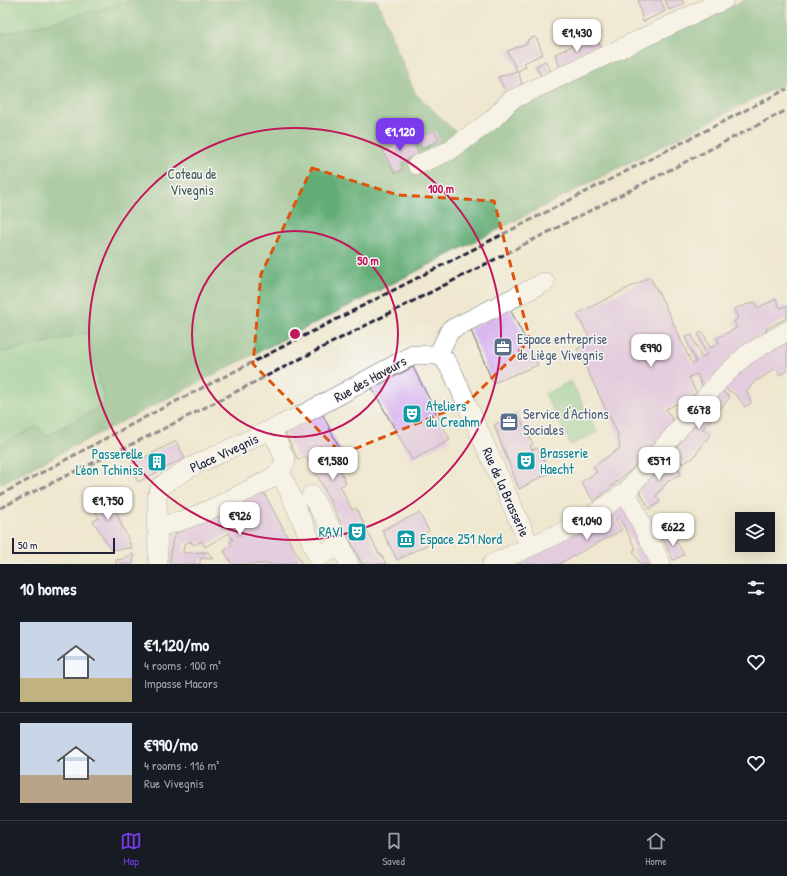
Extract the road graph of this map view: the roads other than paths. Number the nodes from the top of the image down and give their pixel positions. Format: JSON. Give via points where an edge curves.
{"nodes":[{"id":1,"x":724,"y":0,"type":"edge"},
{"id":2,"x":417,"y":165,"type":"dead end"},
{"id":3,"x":545,"y":282,"type":"dead end"},
{"id":4,"x":787,"y":331,"type":"edge"},
{"id":5,"x":438,"y":355,"type":"junction"},
{"id":6,"x":271,"y":432,"type":"junction"},
{"id":7,"x":280,"y":471,"type":"junction"},
{"id":8,"x":626,"y":492,"type":"junction"},
{"id":9,"x":311,"y":495,"type":"dead end"},
{"id":10,"x":156,"y":527,"type":"junction"},
{"id":11,"x":341,"y":546,"type":"junction"},
{"id":12,"x":530,"y":546,"type":"junction"},
{"id":13,"x":158,"y":564,"type":"edge"},
{"id":14,"x":349,"y":564,"type":"edge"},
{"id":15,"x":492,"y":564,"type":"edge"},
{"id":16,"x":661,"y":564,"type":"edge"}],
"edges":[{"from":1,"to":2,"type":"street","via":[[511,100],[493,119],[449,151]]},
{"from":3,"to":5,"type":"street","via":[[450,330]]},
{"from":4,"to":8,"type":"street","via":[[746,355],[720,381]]},
{"from":5,"to":6,"type":"street","name":"Rue des Haveurs","via":[[413,355]]},
{"from":5,"to":12,"type":"street","name":"Rue de la Brasserie","via":[[453,372]]},
{"from":6,"to":7,"type":"street","name":"Place Vivegnis","via":[[286,461]]},
{"from":6,"to":10,"type":"street","name":"Place Vivegnis","via":[[194,466],[161,486],[157,497]]},
{"from":7,"to":10,"type":"street","via":[[270,479],[195,515],[175,524]]},
{"from":7,"to":11,"type":"street","via":[[318,557]]},
{"from":8,"to":12,"type":"street","via":[[578,526]]},
{"from":8,"to":16,"type":"street"},
{"from":9,"to":11,"type":"street"},
{"from":10,"to":13,"type":"street","name":"Place Vivegnis"},
{"from":11,"to":14,"type":"street"},
{"from":12,"to":15,"type":"street"}]}
